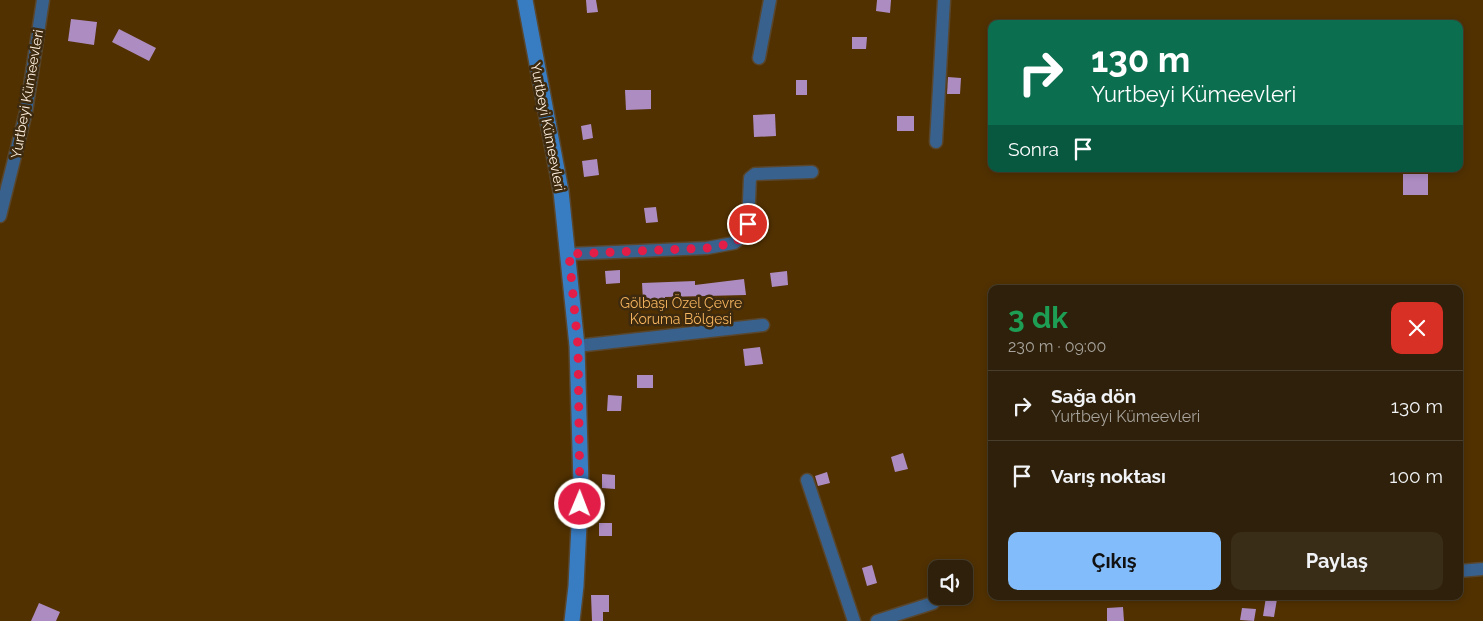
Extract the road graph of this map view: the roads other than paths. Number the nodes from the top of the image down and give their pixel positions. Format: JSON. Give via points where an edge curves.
{"nodes":[{"id":1,"x":43,"y":0,"type":"edge"},
{"id":2,"x":524,"y":0,"type":"edge"},
{"id":3,"x":770,"y":0,"type":"edge"},
{"id":4,"x":944,"y":0,"type":"edge"},
{"id":5,"x":759,"y":58,"type":"dead end"},
{"id":6,"x":936,"y":142,"type":"dead end"},
{"id":7,"x":812,"y":172,"type":"dead end"},
{"id":8,"x":0,"y":216,"type":"edge"},
{"id":9,"x":569,"y":254,"type":"junction"},
{"id":10,"x":763,"y":325,"type":"dead end"},
{"id":11,"x":578,"y":346,"type":"junction"},
{"id":12,"x":807,"y":480,"type":"dead end"},
{"id":13,"x":1483,"y":569,"type":"edge"},
{"id":14,"x":1463,"y":571,"type":"edge"},
{"id":15,"x":930,"y":605,"type":"edge"},
{"id":16,"x":572,"y":621,"type":"edge"},
{"id":17,"x":854,"y":621,"type":"edge"},
{"id":18,"x":877,"y":621,"type":"edge"}],
"edges":[{"from":1,"to":8,"type":"street","name":"Yurtbeyi Kümeevleri","via":[[26,112]]},
{"from":2,"to":9,"type":"street","name":"Yurtbeyi Kümeevleri","via":[[561,190]]},
{"from":3,"to":5,"type":"street"},
{"from":4,"to":6,"type":"street"},
{"from":7,"to":9,"type":"street","via":[[755,174],[750,178],[748,224],[743,236],[734,243],[707,248]]},
{"from":9,"to":11,"type":"street","name":"Yurtbeyi Kümeevleri"},
{"from":10,"to":11,"type":"street"},
{"from":11,"to":16,"type":"street","name":"Yurtbeyi Kümeevleri","via":[[581,484]]},
{"from":12,"to":17,"type":"street"},
{"from":13,"to":14,"type":"street"},
{"from":15,"to":18,"type":"street"}]}
